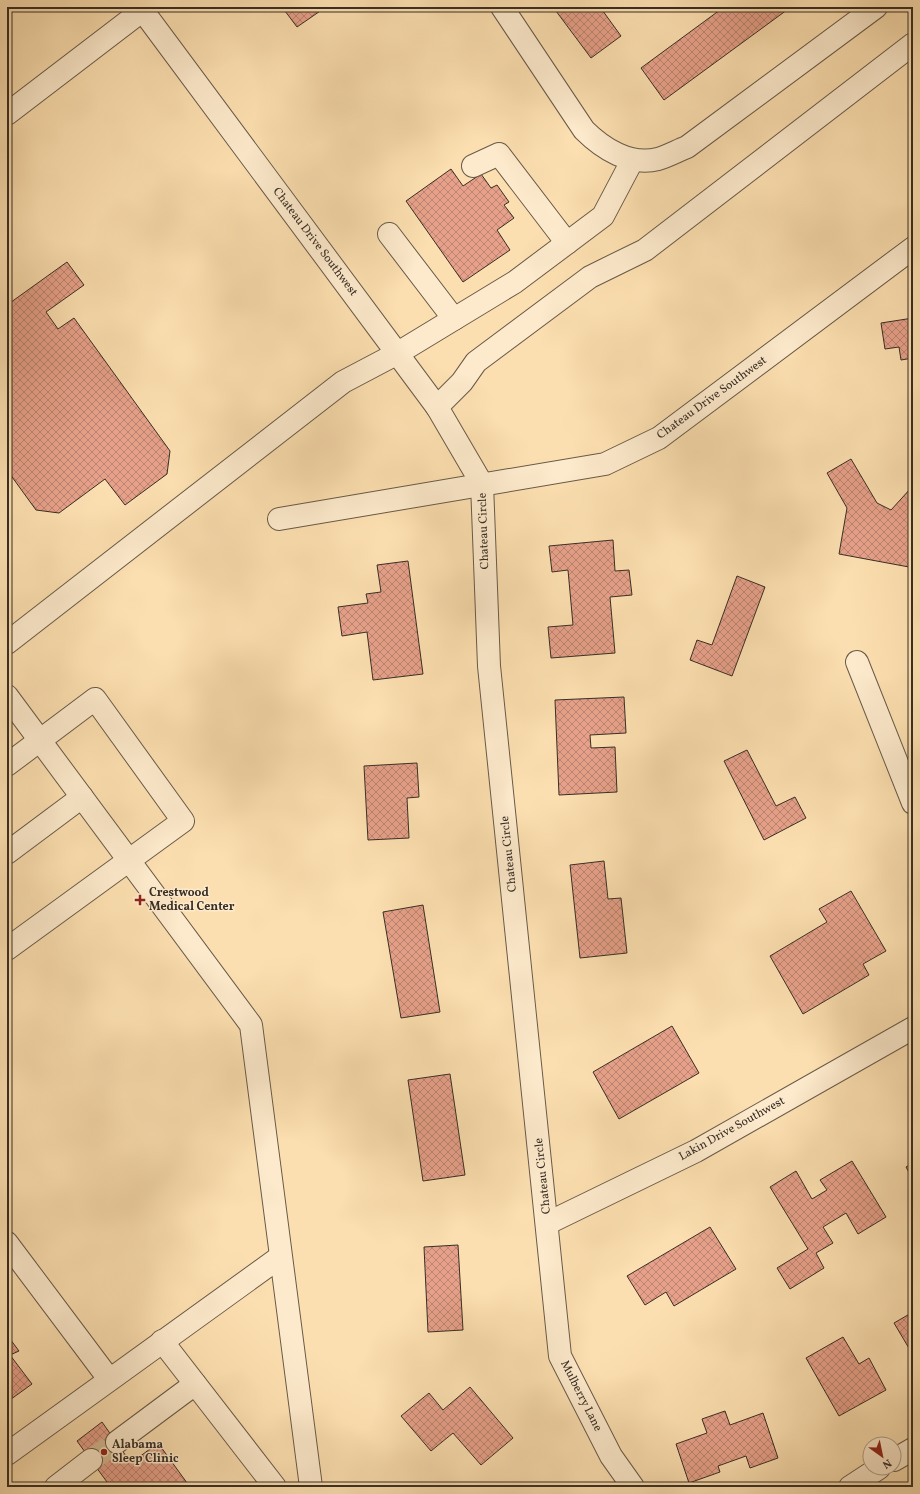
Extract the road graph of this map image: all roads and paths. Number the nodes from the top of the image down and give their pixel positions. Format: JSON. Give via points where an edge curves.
{"nodes":[{"id":1,"x":502,"y":7,"type":"edge"},
{"id":2,"x":876,"y":7,"type":"edge"},
{"id":3,"x":141,"y":9,"type":"edge"},
{"id":4,"x":913,"y":44,"type":"edge"},
{"id":5,"x":7,"y":114,"type":"edge"},
{"id":6,"x":632,"y":161,"type":"junction"},
{"id":7,"x":472,"y":166,"type":"dead end"},
{"id":8,"x":389,"y":234,"type":"dead end"},
{"id":9,"x":567,"y":243,"type":"junction"},
{"id":10,"x":913,"y":248,"type":"edge"},
{"id":11,"x":454,"y":319,"type":"junction"},
{"id":12,"x":398,"y":353,"type":"junction"},
{"id":13,"x":437,"y":407,"type":"junction"},
{"id":14,"x":482,"y":484,"type":"junction"},
{"id":15,"x":279,"y":519,"type":"dead end"},
{"id":16,"x":7,"y":643,"type":"edge"},
{"id":17,"x":857,"y":662,"type":"dead end"},
{"id":18,"x":7,"y":696,"type":"edge"},
{"id":19,"x":40,"y":740,"type":"junction"},
{"id":20,"x":7,"y":765,"type":"edge"},
{"id":21,"x":82,"y":797,"type":"junction"},
{"id":22,"x":913,"y":803,"type":"edge"},
{"id":23,"x":7,"y":853,"type":"edge"},
{"id":24,"x":129,"y":860,"type":"junction"},
{"id":25,"x":7,"y":949,"type":"edge"},
{"id":26,"x":913,"y":1028,"type":"edge"},
{"id":27,"x":548,"y":1223,"type":"junction"},
{"id":28,"x":7,"y":1243,"type":"edge"},
{"id":29,"x":280,"y":1257,"type":"junction"},
{"id":30,"x":162,"y":1341,"type":"junction"},
{"id":31,"x":109,"y":1379,"type":"junction"},
{"id":32,"x":195,"y":1384,"type":"junction"},
{"id":33,"x":117,"y":1442,"type":"tunnel mouth"},
{"id":34,"x":913,"y":1449,"type":"edge"},
{"id":35,"x":7,"y":1454,"type":"edge"},
{"id":36,"x":902,"y":1455,"type":"edge"},
{"id":37,"x":91,"y":1460,"type":"tunnel mouth"},
{"id":38,"x":867,"y":1476,"type":"edge"},
{"id":39,"x":56,"y":1487,"type":"edge"},
{"id":40,"x":275,"y":1487,"type":"edge"},
{"id":41,"x":311,"y":1487,"type":"edge"},
{"id":42,"x":633,"y":1487,"type":"edge"},
{"id":43,"x":850,"y":1487,"type":"edge"}],
"edges":[{"from":1,"to":6,"type":"street","via":[[584,130],[594,140]]},
{"from":2,"to":6,"type":"street","via":[[687,147],[657,159]]},
{"from":3,"to":5,"type":"street"},
{"from":3,"to":12,"type":"street","name":"Chateau Drive Southwest"},
{"from":4,"to":13,"type":"street","via":[[645,250],[590,277],[476,362],[462,382]]},
{"from":6,"to":9,"type":"street","via":[[603,216]]},
{"from":7,"to":9,"type":"street","via":[[499,154]]},
{"from":8,"to":11,"type":"street"},
{"from":9,"to":11,"type":"street","via":[[515,282]]},
{"from":10,"to":14,"type":"street","name":"Chateau Drive Southwest","via":[[659,438],[605,464]]},
{"from":11,"to":12,"type":"street"},
{"from":12,"to":13,"type":"street","name":"Chateau Drive Southwest"},
{"from":12,"to":16,"type":"street","via":[[344,382]]},
{"from":13,"to":14,"type":"street","name":"Chateau Drive Southwest"},
{"from":14,"to":15,"type":"street","name":"Chateau Drive Southwest"},
{"from":14,"to":27,"type":"street","name":"Chateau Circle","via":[[489,666]]},
{"from":17,"to":22,"type":"street"},
{"from":18,"to":19,"type":"street"},
{"from":19,"to":20,"type":"street"},
{"from":19,"to":21,"type":"street"},
{"from":19,"to":24,"type":"street","via":[[95,699],[183,821]]},
{"from":21,"to":23,"type":"street"},
{"from":21,"to":24,"type":"street"},
{"from":24,"to":25,"type":"street"},
{"from":24,"to":29,"type":"street","via":[[251,1025]]},
{"from":26,"to":27,"type":"street","name":"Lakin Drive Southwest","via":[[696,1151]]},
{"from":27,"to":42,"type":"street","name":"Mulberry Lane","via":[[560,1356],[611,1456]]},
{"from":28,"to":31,"type":"street"},
{"from":29,"to":30,"type":"street"},
{"from":29,"to":41,"type":"street"},
{"from":30,"to":31,"type":"street"},
{"from":30,"to":32,"type":"street"},
{"from":31,"to":35,"type":"street"},
{"from":32,"to":33,"type":"street"},
{"from":32,"to":40,"type":"street"},
{"from":34,"to":36,"type":"street"},
{"from":37,"to":39,"type":"street"},
{"from":38,"to":43,"type":"street"}]}
